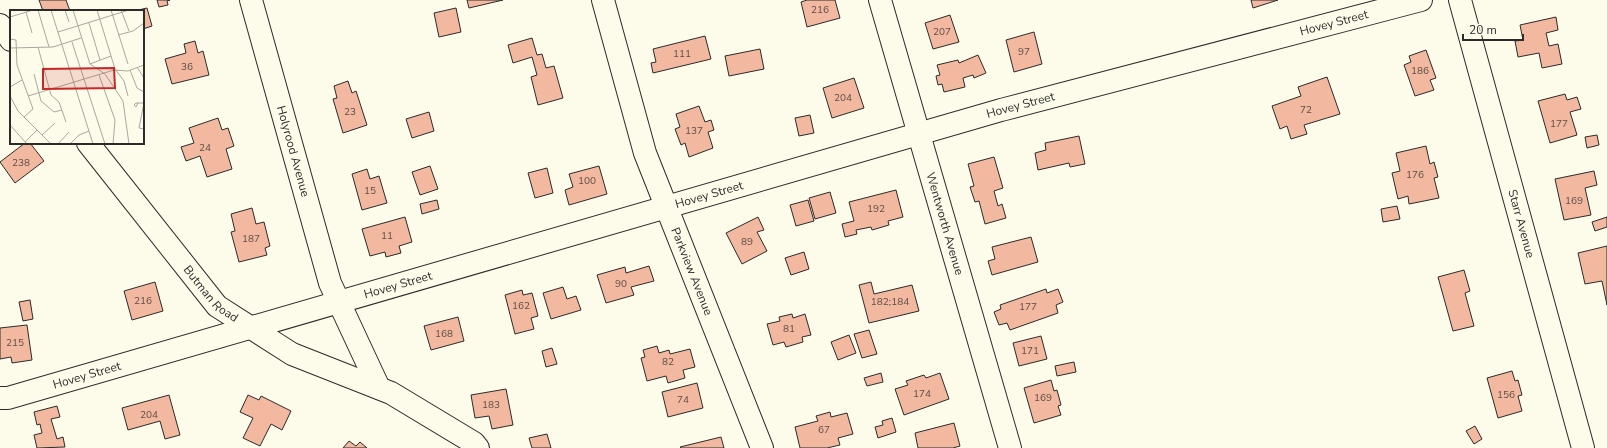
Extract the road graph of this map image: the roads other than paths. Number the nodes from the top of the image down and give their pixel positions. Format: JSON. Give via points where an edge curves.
{"nodes":[{"id":1,"x":251,"y":0,"type":"edge"},
{"id":2,"x":603,"y":0,"type":"edge"},
{"id":3,"x":880,"y":0,"type":"edge"},
{"id":4,"x":1421,"y":0,"type":"edge"},
{"id":5,"x":1460,"y":0,"type":"edge"},
{"id":6,"x":0,"y":25,"type":"edge"},
{"id":7,"x":10,"y":39,"type":"edge"},
{"id":8,"x":919,"y":134,"type":"junction"},
{"id":9,"x":89,"y":144,"type":"edge"},
{"id":10,"x":667,"y":207,"type":"junction"},
{"id":11,"x":340,"y":302,"type":"junction"},
{"id":12,"x":251,"y":327,"type":"junction"},
{"id":13,"x":379,"y":388,"type":"junction"},
{"id":14,"x":0,"y":398,"type":"edge"},
{"id":15,"x":478,"y":448,"type":"edge"},
{"id":16,"x":762,"y":448,"type":"edge"},
{"id":17,"x":1010,"y":448,"type":"edge"},
{"id":18,"x":1583,"y":448,"type":"edge"}],
"edges":[{"from":1,"to":11,"type":"street","name":"Holyrood Avenue","via":[[330,283]]},
{"from":2,"to":10,"type":"street","name":"Parkview Avenue","via":[[645,153]]},
{"from":3,"to":8,"type":"street","name":"Wentworth Avenue"},
{"from":4,"to":8,"type":"street","name":"Hovey Street","via":[[1001,110]]},
{"from":5,"to":18,"type":"street","name":"Starr Avenue"},
{"from":6,"to":7,"type":"street"},
{"from":8,"to":10,"type":"street","name":"Hovey Street"},
{"from":8,"to":17,"type":"street","name":"Wentworth Avenue"},
{"from":9,"to":12,"type":"street","name":"Butman Road","via":[[217,306]]},
{"from":10,"to":11,"type":"street","name":"Hovey Street"},
{"from":10,"to":16,"type":"street","name":"Parkview Avenue"},
{"from":11,"to":12,"type":"street","name":"Hovey Street"},
{"from":11,"to":13,"type":"street"},
{"from":12,"to":13,"type":"street","name":"Butman Road","via":[[292,354]]},
{"from":12,"to":14,"type":"street","name":"Hovey Street","via":[[8,398]]},
{"from":13,"to":15,"type":"street","name":"Butman Road","via":[[468,439]]}]}
